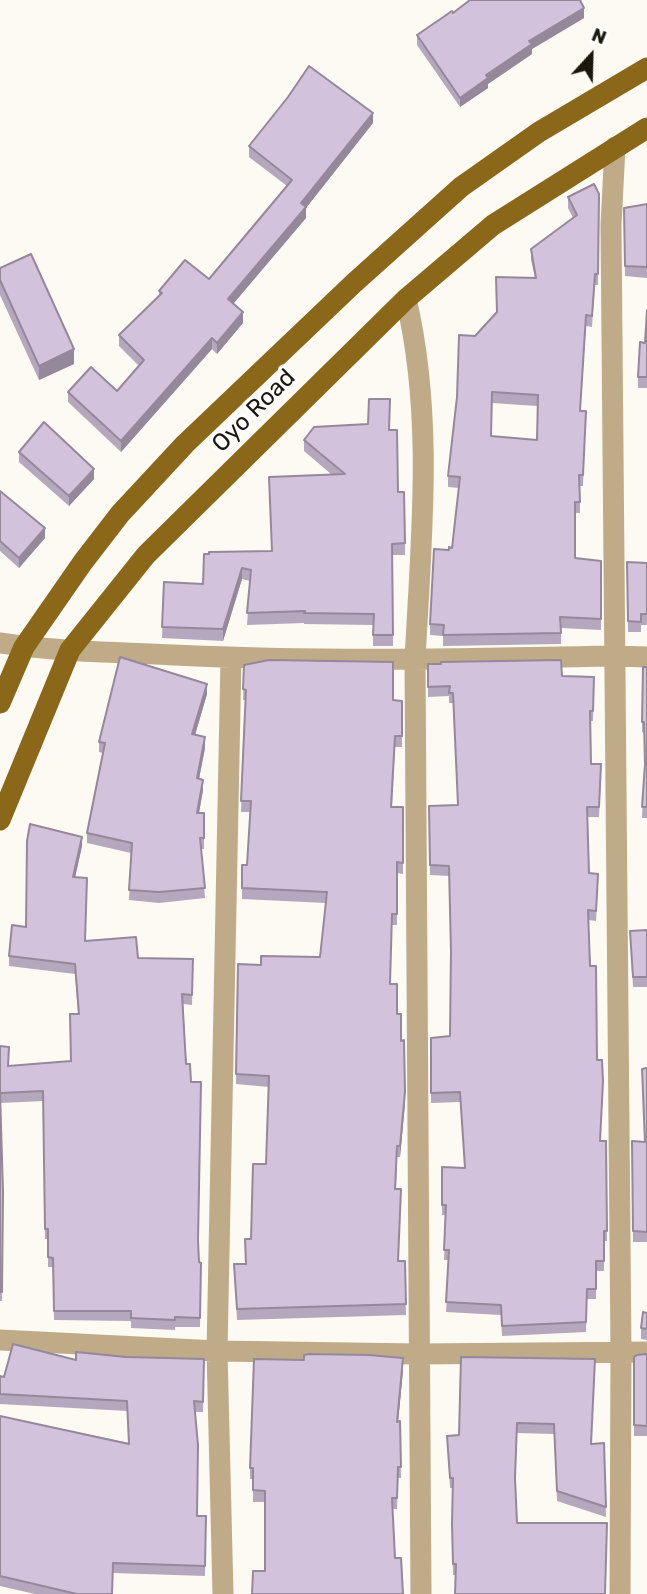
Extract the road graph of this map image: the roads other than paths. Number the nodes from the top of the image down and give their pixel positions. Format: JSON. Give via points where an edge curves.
{"nodes":[{"id":1,"x":647,"y":68,"type":"edge"},
{"id":2,"x":647,"y":128,"type":"edge"},
{"id":3,"x":615,"y":147,"type":"junction"},
{"id":4,"x":406,"y":299,"type":"junction"},
{"id":5,"x":0,"y":643,"type":"edge"},
{"id":6,"x":24,"y":647,"type":"junction"},
{"id":7,"x":70,"y":650,"type":"junction"},
{"id":8,"x":614,"y":656,"type":"junction"},
{"id":9,"x":647,"y":657,"type":"edge"},
{"id":10,"x":232,"y":658,"type":"junction"},
{"id":11,"x":415,"y":660,"type":"junction"},
{"id":12,"x":0,"y":703,"type":"edge"},
{"id":13,"x":0,"y":820,"type":"edge"},
{"id":14,"x":0,"y":1340,"type":"edge"},
{"id":15,"x":217,"y":1351,"type":"junction"},
{"id":16,"x":621,"y":1352,"type":"junction"},
{"id":17,"x":647,"y":1352,"type":"edge"},
{"id":18,"x":418,"y":1354,"type":"junction"},
{"id":19,"x":223,"y":1594,"type":"edge"},
{"id":20,"x":421,"y":1594,"type":"edge"},
{"id":21,"x":620,"y":1594,"type":"edge"}],
"edges":[{"from":1,"to":6,"type":"main road","name":"Oyo Road","via":[[539,132],[461,187],[344,292],[185,444],[120,514]]},
{"from":2,"to":3,"type":"main road","name":"Oyo Road"},
{"from":3,"to":4,"type":"main road","name":"Oyo Road","via":[[493,225]]},
{"from":3,"to":8,"type":"street","via":[[611,225]]},
{"from":4,"to":7,"type":"main road","name":"Oyo Road","via":[[146,555]]},
{"from":4,"to":11,"type":"street","via":[[417,344],[421,390],[422,523]]},
{"from":5,"to":6,"type":"street"},
{"from":6,"to":7,"type":"street"},
{"from":6,"to":12,"type":"main road","name":"Oyo Road"},
{"from":7,"to":10,"type":"street"},
{"from":7,"to":13,"type":"main road","name":"Oyo Road"},
{"from":8,"to":9,"type":"street"},
{"from":8,"to":11,"type":"street"},
{"from":8,"to":16,"type":"street"},
{"from":10,"to":11,"type":"street"},
{"from":10,"to":15,"type":"street"},
{"from":11,"to":18,"type":"street"},
{"from":14,"to":15,"type":"street"},
{"from":15,"to":18,"type":"street"},
{"from":15,"to":19,"type":"street"},
{"from":16,"to":17,"type":"street"},
{"from":16,"to":18,"type":"street"},
{"from":16,"to":21,"type":"street"},
{"from":18,"to":20,"type":"street"}]}
